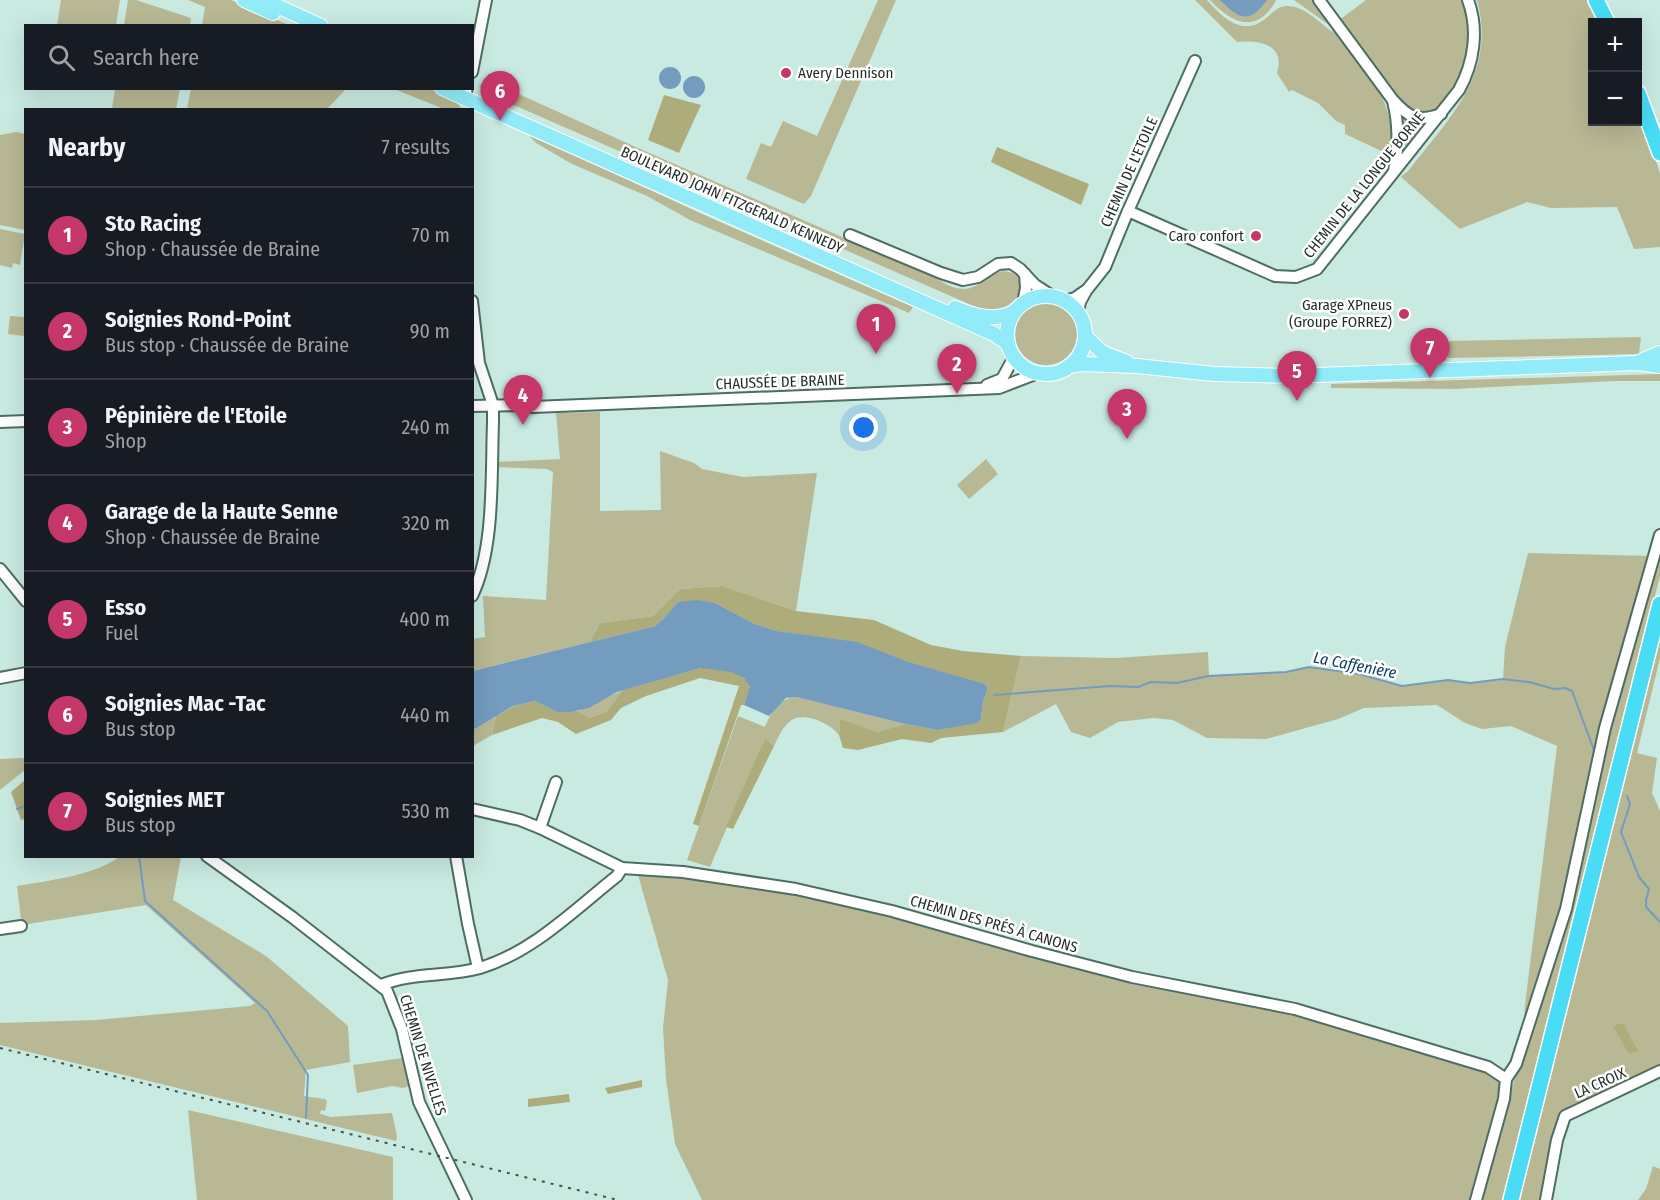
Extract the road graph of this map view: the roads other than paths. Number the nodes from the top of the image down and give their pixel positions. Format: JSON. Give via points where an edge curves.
{"nodes":[{"id":1,"x":244,"y":0,"type":"edge"},
{"id":2,"x":264,"y":0,"type":"edge"},
{"id":3,"x":486,"y":0,"type":"edge"},
{"id":4,"x":1319,"y":0,"type":"edge"},
{"id":5,"x":1468,"y":0,"type":"edge"},
{"id":6,"x":1596,"y":0,"type":"edge"},
{"id":7,"x":1605,"y":18,"type":"edge"},
{"id":8,"x":297,"y":24,"type":"edge"},
{"id":9,"x":317,"y":24,"type":"edge"},
{"id":10,"x":1195,"y":61,"type":"dead end"},
{"id":11,"x":474,"y":62,"type":"edge"},
{"id":12,"x":445,"y":90,"type":"edge"},
{"id":13,"x":467,"y":90,"type":"edge"},
{"id":14,"x":1392,"y":99,"type":"junction"},
{"id":15,"x":1642,"y":104,"type":"edge"},
{"id":16,"x":473,"y":106,"type":"edge"},
{"id":17,"x":1442,"y":113,"type":"junction"},
{"id":18,"x":1660,"y":153,"type":"edge"},
{"id":19,"x":1393,"y":174,"type":"junction"},
{"id":20,"x":1128,"y":211,"type":"junction"},
{"id":21,"x":850,"y":235,"type":"dead end"},
{"id":22,"x":1025,"y":273,"type":"junction"},
{"id":23,"x":1086,"y":291,"type":"junction"},
{"id":24,"x":1059,"y":298,"type":"junction"},
{"id":25,"x":1018,"y":307,"type":"junction"},
{"id":26,"x":1078,"y":312,"type":"junction"},
{"id":27,"x":474,"y":319,"type":"edge"},
{"id":28,"x":1085,"y":336,"type":"junction"},
{"id":29,"x":1007,"y":343,"type":"junction"},
{"id":30,"x":1660,"y":353,"type":"edge"},
{"id":31,"x":1014,"y":357,"type":"junction"},
{"id":32,"x":1636,"y":363,"type":"junction"},
{"id":33,"x":1070,"y":366,"type":"junction"},
{"id":34,"x":1137,"y":366,"type":"junction"},
{"id":35,"x":1660,"y":366,"type":"edge"},
{"id":36,"x":1038,"y":373,"type":"junction"},
{"id":37,"x":493,"y":405,"type":"junction"},
{"id":38,"x":519,"y":405,"type":"junction"},
{"id":39,"x":474,"y":406,"type":"edge"},
{"id":40,"x":24,"y":421,"type":"edge"},
{"id":41,"x":0,"y":422,"type":"edge"},
{"id":42,"x":1660,"y":535,"type":"edge"},
{"id":43,"x":0,"y":569,"type":"edge"},
{"id":44,"x":474,"y":592,"type":"edge"},
{"id":45,"x":24,"y":599,"type":"edge"},
{"id":46,"x":1660,"y":604,"type":"edge"},
{"id":47,"x":24,"y":674,"type":"edge"},
{"id":48,"x":0,"y":678,"type":"edge"},
{"id":49,"x":556,"y":782,"type":"dead end"},
{"id":50,"x":474,"y":808,"type":"edge"},
{"id":51,"x":540,"y":828,"type":"junction"},
{"id":52,"x":210,"y":858,"type":"edge"},
{"id":53,"x":456,"y":858,"type":"edge"},
{"id":54,"x":622,"y":868,"type":"junction"},
{"id":55,"x":21,"y":926,"type":"dead end"},
{"id":56,"x":0,"y":930,"type":"edge"},
{"id":57,"x":478,"y":968,"type":"junction"},
{"id":58,"x":381,"y":985,"type":"junction"},
{"id":59,"x":1660,"y":1071,"type":"edge"},
{"id":60,"x":1506,"y":1079,"type":"junction"},
{"id":61,"x":466,"y":1200,"type":"edge"},
{"id":62,"x":1476,"y":1200,"type":"edge"},
{"id":63,"x":1510,"y":1200,"type":"edge"},
{"id":64,"x":1546,"y":1200,"type":"edge"}],
"edges":[{"from":1,"to":8,"type":"main road"},
{"from":2,"to":9,"type":"main road"},
{"from":3,"to":11,"type":"street"},
{"from":4,"to":14,"type":"street"},
{"from":5,"to":17,"type":"street","name":"CHEMIN DE LA LONGUE BORNE","via":[[1474,26],[1472,56],[1465,79]]},
{"from":6,"to":7,"type":"highway"},
{"from":10,"to":20,"type":"street","name":"CHEMIN DE L'ETOILE"},
{"from":12,"to":16,"type":"main road","name":"BOULEVARD JOHN FITZGERALD KENNEDY"},
{"from":13,"to":25,"type":"main road","name":"BOULEVARD JOHN FITZGERALD KENNEDY","via":[[959,309],[986,318],[1002,317]]},
{"from":14,"to":17,"type":"street","via":[[1413,117],[1423,119]]},
{"from":14,"to":19,"type":"street","via":[[1398,122]]},
{"from":15,"to":18,"type":"highway"},
{"from":16,"to":29,"type":"main road","name":"BOULEVARD JOHN FITZGERALD KENNEDY"},
{"from":17,"to":19,"type":"street","name":"CHEMIN DE LA LONGUE BORNE"},
{"from":19,"to":20,"type":"street","name":"CHEMIN DE LA LONGUE BORNE","via":[[1321,264],[1296,277],[1275,276]]},
{"from":20,"to":23,"type":"street","name":"CHEMIN DE L'ETOILE","via":[[1105,267]]},
{"from":21,"to":22,"type":"street","via":[[952,278],[970,279],[1005,263]]},
{"from":22,"to":24,"type":"street","via":[[1035,285]]},
{"from":22,"to":25,"type":"street","via":[[1026,288]]},
{"from":23,"to":24,"type":"street","name":"CHEMIN DE L'ETOILE","via":[[1075,298]]},
{"from":23,"to":26,"type":"street","name":"CHEMIN DE L'ETOILE"},
{"from":24,"to":25,"type":"main road","via":[[1036,296]]},
{"from":24,"to":26,"type":"main road"},
{"from":25,"to":29,"type":"main road","via":[[1008,324]]},
{"from":26,"to":28,"type":"main road"},
{"from":27,"to":37,"type":"street","via":[[479,363]]},
{"from":28,"to":33,"type":"main road","via":[[1079,356]]},
{"from":28,"to":34,"type":"main road","via":[[1103,353]]},
{"from":29,"to":31,"type":"main road"},
{"from":30,"to":32,"type":"main road"},
{"from":31,"to":36,"type":"main road"},
{"from":31,"to":38,"type":"street","name":"CHAUSSÉE DE BRAINE","via":[[1002,379],[985,385],[534,401]]},
{"from":32,"to":34,"type":"main road","via":[[1291,376]]},
{"from":32,"to":35,"type":"main road"},
{"from":33,"to":34,"type":"main road"},
{"from":33,"to":36,"type":"main road","via":[[1053,373]]},
{"from":36,"to":38,"type":"street","name":"CHAUSSÉE DE BRAINE","via":[[999,388]]},
{"from":37,"to":38,"type":"street","name":"CHAUSSÉE DE BRAINE"},
{"from":37,"to":39,"type":"street","name":"CHAUSSÉE DE BRAINE"},
{"from":37,"to":44,"type":"street","via":[[488,539]]},
{"from":40,"to":41,"type":"street"},
{"from":42,"to":60,"type":"street","via":[[1605,728],[1566,909],[1516,1064]]},
{"from":43,"to":45,"type":"street"},
{"from":46,"to":63,"type":"highway"},
{"from":47,"to":48,"type":"street"},
{"from":49,"to":51,"type":"street"},
{"from":50,"to":51,"type":"street","name":"CHEMIN DES PRÉS À CANONS"},
{"from":51,"to":54,"type":"street","name":"CHEMIN DES PRÉS À CANONS"},
{"from":52,"to":58,"type":"street","name":"CHEMIN DE NIVELLES"},
{"from":53,"to":57,"type":"street"},
{"from":54,"to":57,"type":"street","via":[[530,945]]},
{"from":54,"to":60,"type":"street","name":"CHEMIN DES PRÉS À CANONS","via":[[683,872],[796,889],[892,910],[1132,977],[1295,1008],[1488,1067]]},
{"from":55,"to":56,"type":"street"},
{"from":57,"to":58,"type":"street","via":[[399,978]]},
{"from":58,"to":61,"type":"street","name":"CHEMIN DE NIVELLES","via":[[391,998],[402,1029],[419,1102]]},
{"from":59,"to":64,"type":"street","name":"LA CROIX","via":[[1565,1116]]},
{"from":60,"to":62,"type":"street"}]}
